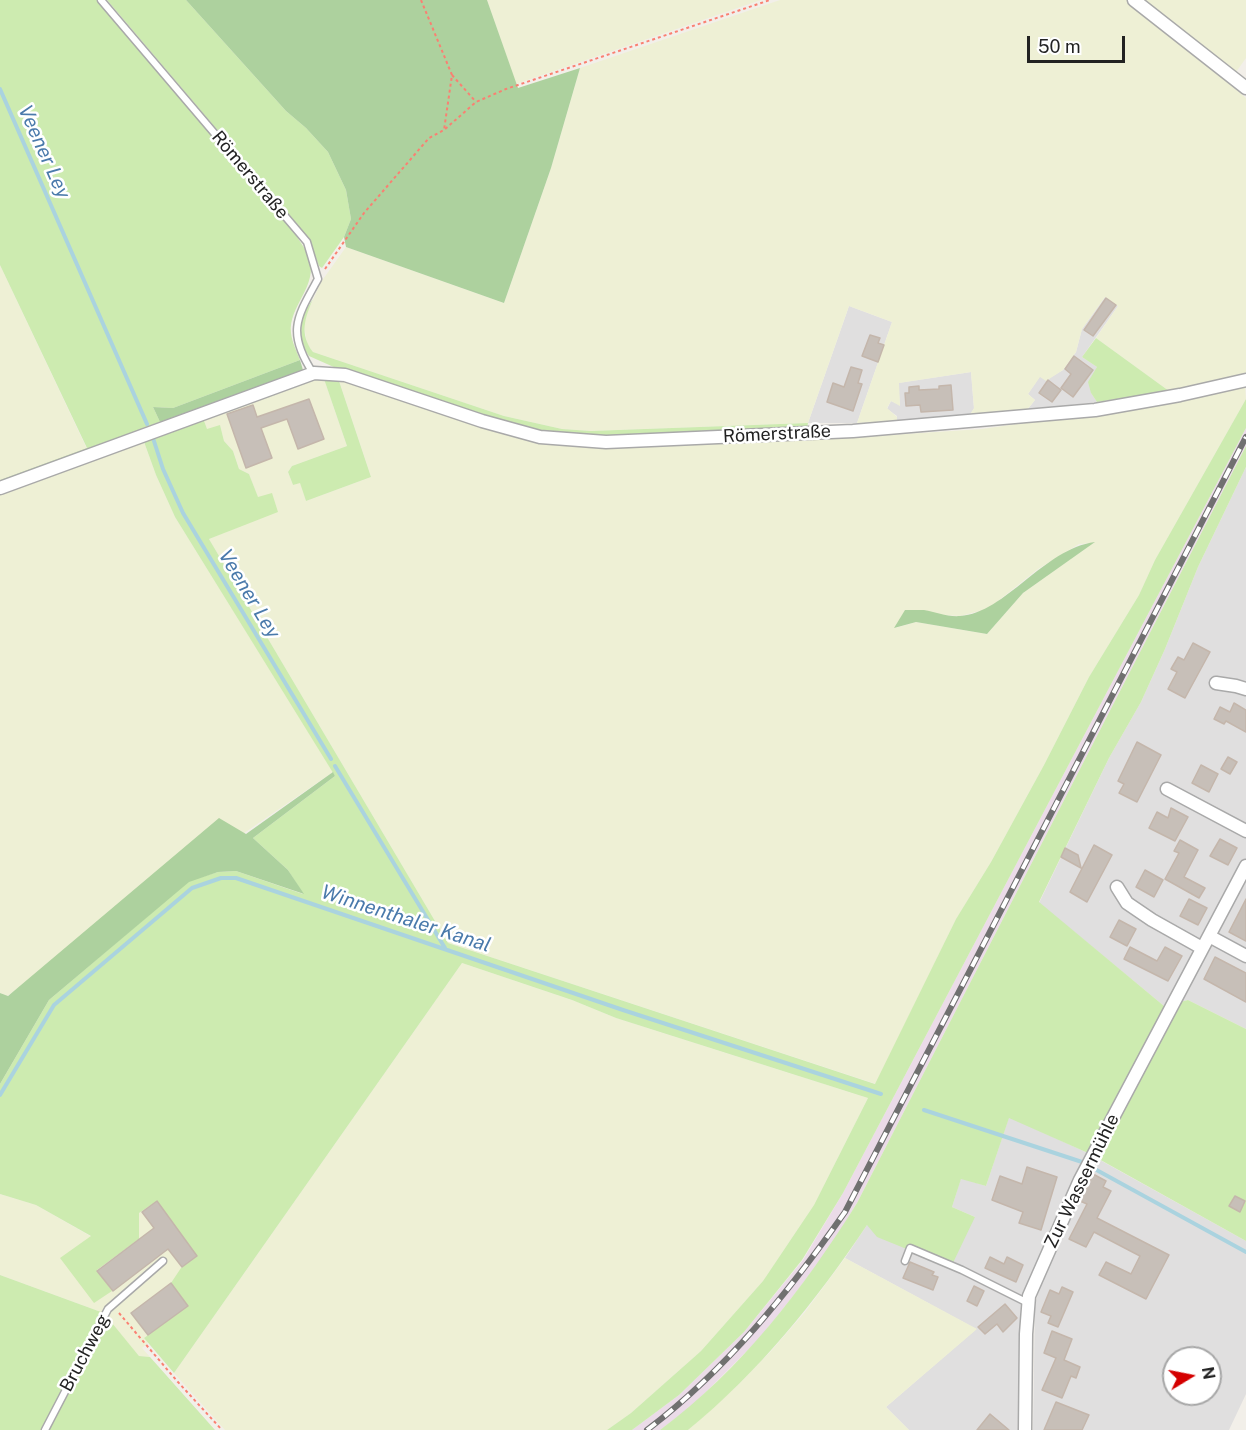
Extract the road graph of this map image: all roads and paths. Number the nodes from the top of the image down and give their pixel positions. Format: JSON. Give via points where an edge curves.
{"nodes":[{"id":1,"x":101,"y":0,"type":"edge"},
{"id":2,"x":421,"y":0,"type":"edge"},
{"id":3,"x":770,"y":0,"type":"edge"},
{"id":4,"x":1134,"y":0,"type":"edge"},
{"id":5,"x":452,"y":75,"type":"junction"},
{"id":6,"x":1246,"y":88,"type":"edge"},
{"id":7,"x":476,"y":102,"type":"junction"},
{"id":8,"x":444,"y":130,"type":"junction"},
{"id":9,"x":318,"y":279,"type":"junction"},
{"id":10,"x":314,"y":373,"type":"junction"},
{"id":11,"x":1246,"y":380,"type":"edge"},
{"id":12,"x":0,"y":488,"type":"edge"},
{"id":13,"x":1216,"y":683,"type":"dead end"},
{"id":14,"x":1246,"y":689,"type":"edge"},
{"id":15,"x":1167,"y":789,"type":"dead end"},
{"id":16,"x":1246,"y":831,"type":"edge"},
{"id":17,"x":1246,"y":866,"type":"edge"},
{"id":18,"x":1117,"y":887,"type":"dead end"},
{"id":19,"x":1209,"y":936,"type":"junction"},
{"id":20,"x":1202,"y":948,"type":"junction"},
{"id":21,"x":1246,"y":956,"type":"edge"},
{"id":22,"x":163,"y":1261,"type":"dead end"},
{"id":23,"x":905,"y":1262,"type":"dead end"},
{"id":24,"x":1028,"y":1303,"type":"junction"},
{"id":25,"x":112,"y":1305,"type":"junction"},
{"id":26,"x":45,"y":1430,"type":"edge"},
{"id":27,"x":222,"y":1430,"type":"edge"},
{"id":28,"x":1025,"y":1430,"type":"edge"}],
"edges":[{"from":1,"to":9,"type":"lane","name":"Römerstraße","via":[[307,242]]},
{"from":2,"to":5,"type":"path"},
{"from":3,"to":7,"type":"path"},
{"from":4,"to":6,"type":"street"},
{"from":5,"to":7,"type":"path"},
{"from":5,"to":8,"type":"path"},
{"from":7,"to":8,"type":"path"},
{"from":8,"to":9,"type":"path","via":[[429,138],[364,213]]},
{"from":9,"to":10,"type":"lane","via":[[299,312],[296,326],[305,360]]},
{"from":10,"to":11,"type":"street","name":"Römerstraße","via":[[345,375],[482,421],[540,436],[606,442],[864,430],[1095,410]]},
{"from":10,"to":12,"type":"street","name":"Römerstraße"},
{"from":13,"to":14,"type":"street"},
{"from":15,"to":16,"type":"street"},
{"from":17,"to":19,"type":"street","name":"Zur Wassermühle"},
{"from":18,"to":20,"type":"street","via":[[1127,903]]},
{"from":19,"to":20,"type":"street","name":"Zur Wassermühle"},
{"from":19,"to":21,"type":"street"},
{"from":20,"to":24,"type":"street","name":"Zur Wassermühle","via":[[1080,1180]]},
{"from":22,"to":25,"type":"lane","name":"Bruchweg"},
{"from":23,"to":24,"type":"lane","via":[[910,1248]]},
{"from":24,"to":28,"type":"street","name":"Zur Wassermühle"},
{"from":25,"to":26,"type":"lane","name":"Bruchweg"},
{"from":25,"to":27,"type":"path"}]}
